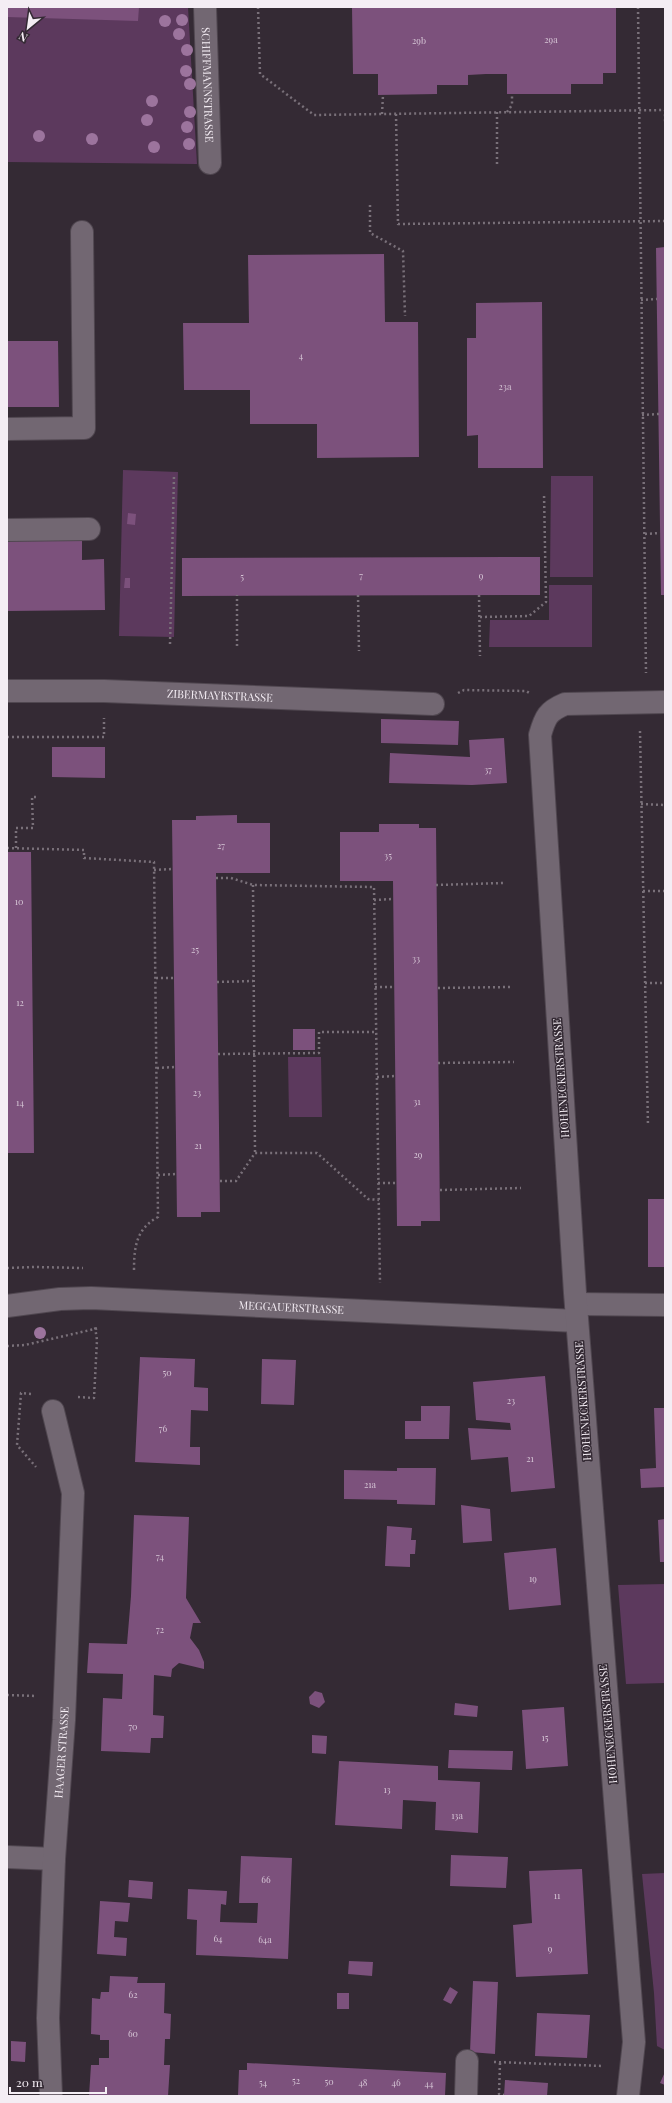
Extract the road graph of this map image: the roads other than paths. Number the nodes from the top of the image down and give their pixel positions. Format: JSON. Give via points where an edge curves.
{"nodes":[{"id":1,"x":205,"y":7,"type":"edge"},
{"id":2,"x":210,"y":164,"type":"dead end"},
{"id":3,"x":82,"y":232,"type":"dead end"},
{"id":4,"x":7,"y":429,"type":"edge"},
{"id":5,"x":89,"y":529,"type":"dead end"},
{"id":6,"x":7,"y":530,"type":"edge"},
{"id":7,"x":7,"y":691,"type":"edge"},
{"id":8,"x":665,"y":702,"type":"edge"},
{"id":9,"x":433,"y":704,"type":"road end"},
{"id":10,"x":665,"y":1305,"type":"edge"},
{"id":11,"x":7,"y":1306,"type":"edge"},
{"id":12,"x":576,"y":1312,"type":"junction"},
{"id":13,"x":53,"y":1411,"type":"road end"},
{"id":14,"x":7,"y":1857,"type":"edge"},
{"id":15,"x":54,"y":1859,"type":"junction"},
{"id":16,"x":467,"y":2061,"type":"road end"},
{"id":17,"x":51,"y":2096,"type":"edge"},
{"id":18,"x":466,"y":2096,"type":"edge"},
{"id":19,"x":628,"y":2096,"type":"edge"}],
"edges":[{"from":1,"to":2,"type":"street","name":"SCHIFFMANNSTRASSE"},
{"from":3,"to":4,"type":"street","via":[[84,428]]},
{"from":5,"to":6,"type":"street"},
{"from":7,"to":9,"type":"street","name":"ZIBERMAYRSTRASSE","via":[[104,691]]},
{"from":8,"to":12,"type":"street","name":"HOHENECKERSTRASSE","via":[[565,704],[553,709],[544,721],[540,735]]},
{"from":10,"to":12,"type":"street","name":"MEGGAUERSTRASSE"},
{"from":11,"to":12,"type":"street","name":"MEGGAUERSTRASSE","via":[[91,1298]]},
{"from":12,"to":19,"type":"street","name":"HOHENECKERSTRASSE","via":[[634,2042]]},
{"from":13,"to":15,"type":"street","name":"HAAGER STRASSE","via":[[73,1493],[64,1720]]},
{"from":14,"to":15,"type":"street"},
{"from":15,"to":17,"type":"street","name":"HAAGER STRASSE","via":[[48,2018]]},
{"from":16,"to":18,"type":"street"}]}
